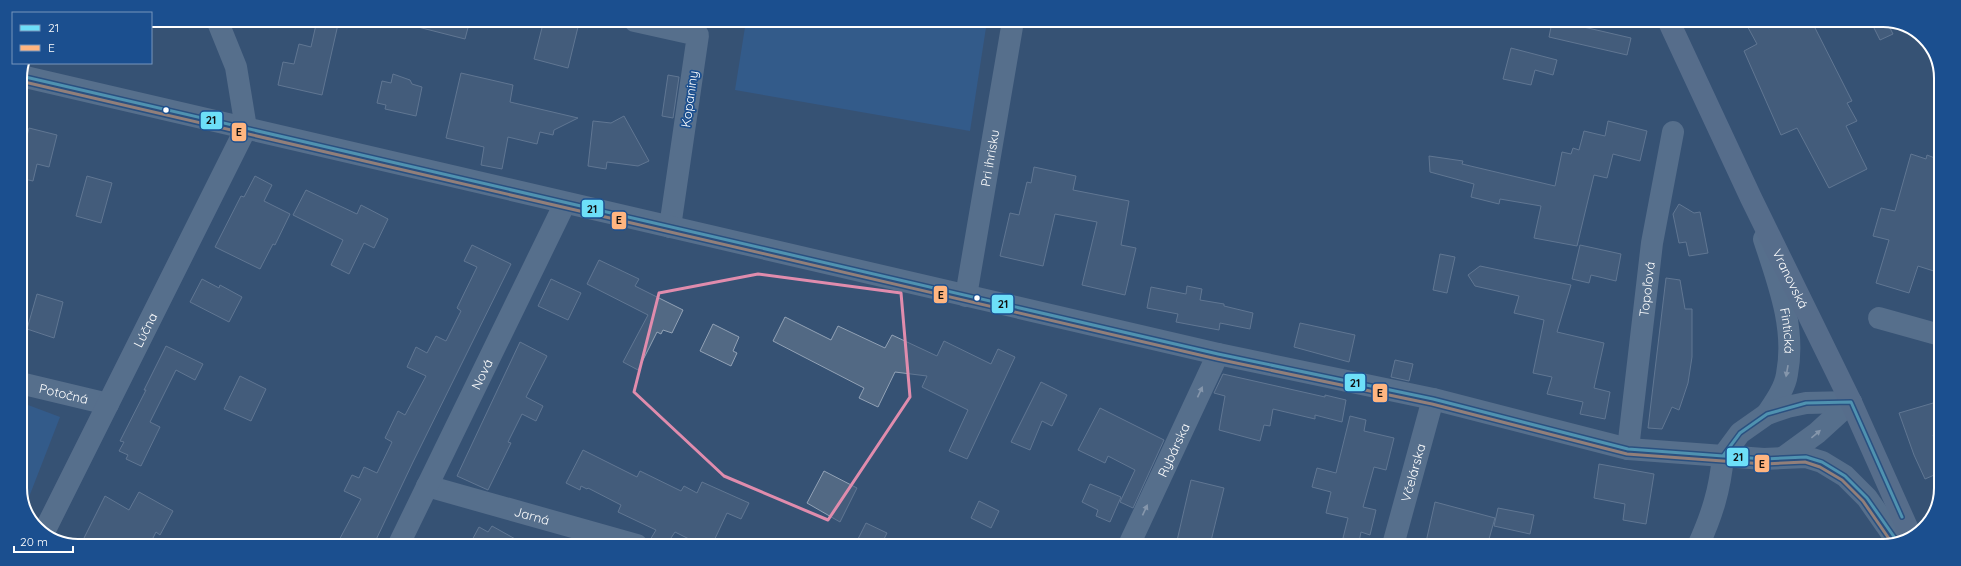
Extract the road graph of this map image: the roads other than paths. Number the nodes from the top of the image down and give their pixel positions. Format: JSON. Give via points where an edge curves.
{"nodes":[{"id":1,"x":220,"y":27,"type":"edge"},
{"id":2,"x":663,"y":27,"type":"edge"},
{"id":3,"x":1012,"y":27,"type":"edge"},
{"id":4,"x":1673,"y":27,"type":"edge"},
{"id":5,"x":27,"y":77,"type":"edge"},
{"id":6,"x":246,"y":128,"type":"junction"},
{"id":7,"x":1673,"y":132,"type":"dead end"},
{"id":8,"x":1751,"y":198,"type":"junction"},
{"id":9,"x":565,"y":203,"type":"junction"},
{"id":10,"x":670,"y":227,"type":"junction"},
{"id":11,"x":966,"y":296,"type":"junction"},
{"id":12,"x":1879,"y":318,"type":"dead end"},
{"id":13,"x":1934,"y":333,"type":"edge"},
{"id":14,"x":1218,"y":354,"type":"junction"},
{"id":15,"x":27,"y":385,"type":"edge"},
{"id":16,"x":1433,"y":399,"type":"junction"},
{"id":17,"x":1851,"y":402,"type":"junction"},
{"id":18,"x":108,"y":404,"type":"junction"},
{"id":19,"x":1767,"y":414,"type":"junction"},
{"id":20,"x":1628,"y":449,"type":"junction"},
{"id":21,"x":1723,"y":456,"type":"junction"},
{"id":22,"x":1784,"y":457,"type":"junction"},
{"id":23,"x":427,"y":486,"type":"junction"},
{"id":24,"x":46,"y":527,"type":"edge"},
{"id":25,"x":1909,"y":531,"type":"edge"},
{"id":26,"x":1894,"y":537,"type":"edge"},
{"id":27,"x":401,"y":539,"type":"edge"},
{"id":28,"x":616,"y":539,"type":"edge"},
{"id":29,"x":1132,"y":539,"type":"edge"},
{"id":30,"x":1395,"y":539,"type":"edge"},
{"id":31,"x":1701,"y":539,"type":"edge"}],
"edges":[{"from":1,"to":6,"type":"street","via":[[236,67]]},
{"from":2,"to":10,"type":"street","name":"Kopaniny","via":[[698,35]]},
{"from":3,"to":11,"type":"street","name":"Pri ihrisku"},
{"from":4,"to":8,"type":"main road","name":"Vranovská"},
{"from":5,"to":6,"type":"street"},
{"from":6,"to":9,"type":"street"},
{"from":6,"to":18,"type":"street","name":"Lúčna"},
{"from":7,"to":20,"type":"street","name":"Topoľová","via":[[1652,243]]},
{"from":8,"to":17,"type":"main road","name":"Vranovská"},
{"from":8,"to":19,"type":"street","name":"Fintická","one_way":true,"via":[[1779,287],[1790,342],[1787,375]]},
{"from":9,"to":10,"type":"street"},
{"from":9,"to":23,"type":"street","name":"Nová"},
{"from":10,"to":11,"type":"street"},
{"from":11,"to":14,"type":"street"},
{"from":12,"to":13,"type":"street"},
{"from":14,"to":16,"type":"street"},
{"from":29,"to":14,"type":"street","name":"Rybárska","one_way":true},
{"from":15,"to":18,"type":"street","name":"Potočná"},
{"from":16,"to":20,"type":"street"},
{"from":16,"to":30,"type":"street","name":"Včelárska"},
{"from":17,"to":19,"type":"street","name":"Fintická","via":[[1806,403],[1787,406]]},
{"from":22,"to":17,"type":"street","one_way":true,"via":[[1817,433]]},
{"from":17,"to":25,"type":"main road","name":"Vranovská"},
{"from":18,"to":24,"type":"street","name":"Lúčna"},
{"from":19,"to":21,"type":"street","name":"Fintická","via":[[1740,433]]},
{"from":20,"to":21,"type":"street"},
{"from":21,"to":22,"type":"street","via":[[1764,459]]},
{"from":21,"to":31,"type":"street","via":[[1720,484]]},
{"from":22,"to":26,"type":"street","via":[[1806,457],[1822,462],[1845,476],[1867,498]]},
{"from":23,"to":27,"type":"street","name":"Nová"},
{"from":23,"to":28,"type":"street","name":"Jarná"}]}
